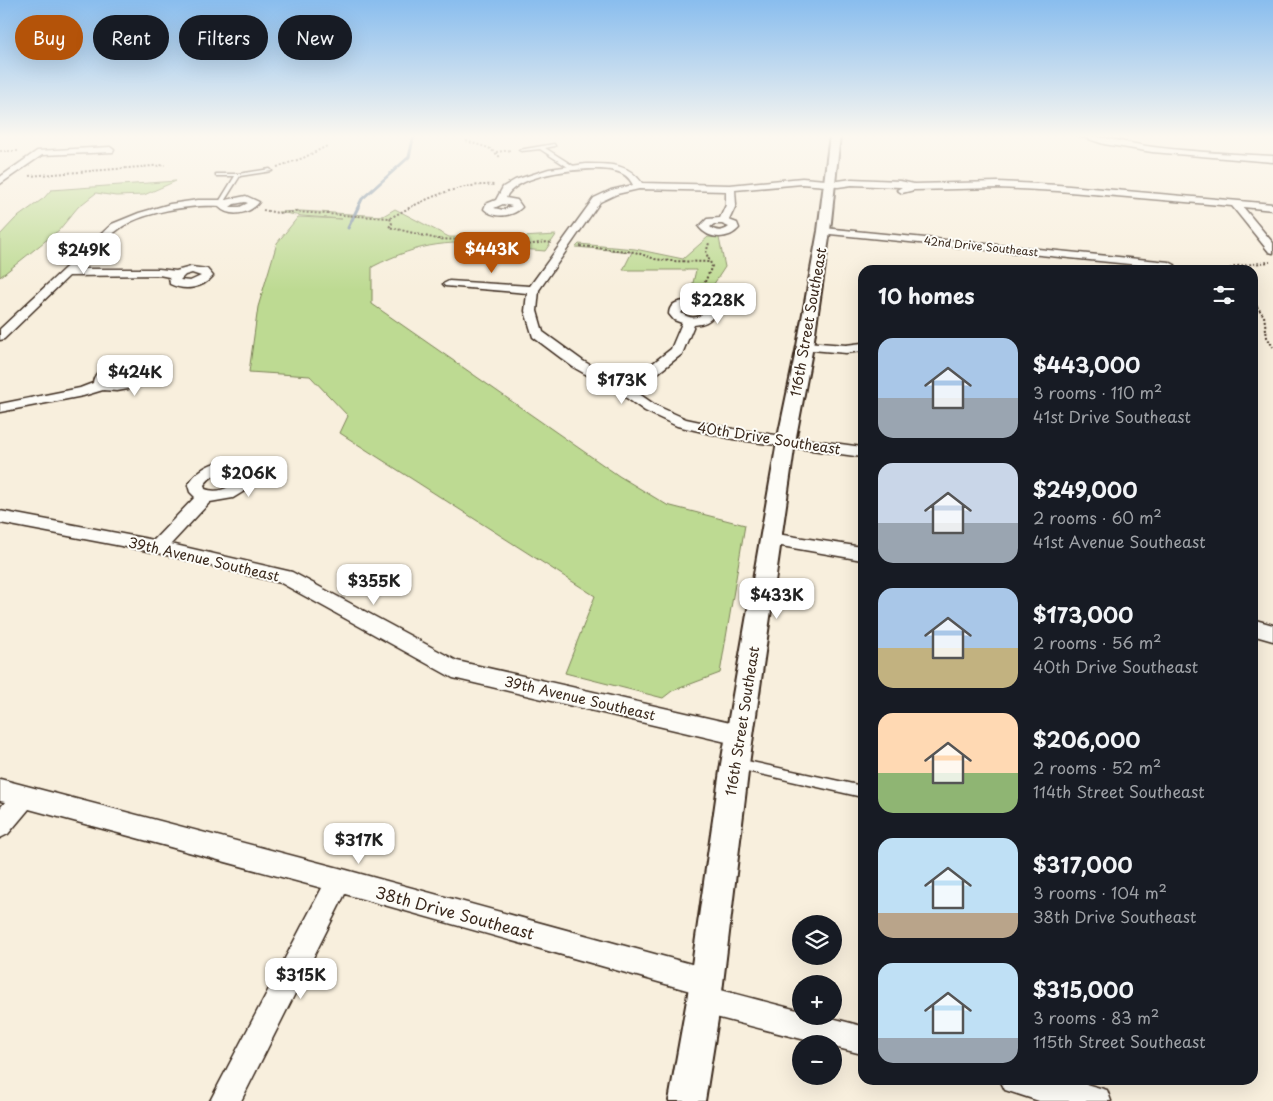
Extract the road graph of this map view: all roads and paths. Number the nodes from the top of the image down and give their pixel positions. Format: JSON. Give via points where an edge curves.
{"nodes":[{"id":1,"x":232,"y":186,"type":"edge"},
{"id":2,"x":459,"y":186,"type":"edge"},
{"id":3,"x":499,"y":186,"type":"edge"},
{"id":4,"x":511,"y":186,"type":"edge"},
{"id":5,"x":637,"y":186,"type":"edge"},
{"id":6,"x":656,"y":186,"type":"edge"},
{"id":7,"x":747,"y":186,"type":"edge"},
{"id":8,"x":833,"y":186,"type":"edge"},
{"id":9,"x":844,"y":186,"type":"edge"},
{"id":10,"x":940,"y":186,"type":"edge"},
{"id":11,"x":1026,"y":186,"type":"edge"},
{"id":12,"x":508,"y":188,"type":"junction"},
{"id":13,"x":730,"y":188,"type":"junction"},
{"id":14,"x":501,"y":201,"type":"dead end"},
{"id":15,"x":224,"y":203,"type":"junction"},
{"id":16,"x":1235,"y":204,"type":"junction"},
{"id":17,"x":250,"y":206,"type":"joint"},
{"id":18,"x":1273,"y":207,"type":"edge"},
{"id":19,"x":390,"y":218,"type":"junction"},
{"id":20,"x":824,"y":231,"type":"junction"},
{"id":21,"x":716,"y":234,"type":"joint"},
{"id":22,"x":564,"y":244,"type":"junction"},
{"id":23,"x":1273,"y":250,"type":"edge"},
{"id":24,"x":710,"y":262,"type":"junction"},
{"id":25,"x":1273,"y":262,"type":"edge"},
{"id":26,"x":1168,"y":265,"type":"dead end"},
{"id":27,"x":1246,"y":265,"type":"edge"},
{"id":28,"x":66,"y":273,"type":"junction"},
{"id":29,"x":177,"y":275,"type":"dead end"},
{"id":30,"x":449,"y":284,"type":"dead end"},
{"id":31,"x":533,"y":290,"type":"junction"},
{"id":32,"x":692,"y":304,"type":"junction"},
{"id":33,"x":1258,"y":308,"type":"edge"},
{"id":34,"x":688,"y":321,"type":"junction"},
{"id":35,"x":0,"y":336,"type":"edge"},
{"id":36,"x":805,"y":346,"type":"junction"},
{"id":37,"x":1273,"y":347,"type":"edge"},
{"id":38,"x":858,"y":348,"type":"edge"},
{"id":39,"x":102,"y":385,"type":"dead end"},
{"id":40,"x":626,"y":391,"type":"junction"},
{"id":41,"x":0,"y":408,"type":"edge"},
{"id":42,"x":786,"y":442,"type":"junction"},
{"id":43,"x":858,"y":451,"type":"edge"},
{"id":44,"x":206,"y":496,"type":"dead end"},
{"id":45,"x":0,"y":517,"type":"edge"},
{"id":46,"x":770,"y":539,"type":"junction"},
{"id":47,"x":158,"y":547,"type":"junction"},
{"id":48,"x":858,"y":553,"type":"edge"},
{"id":49,"x":1258,"y":629,"type":"edge"},
{"id":50,"x":1273,"y":633,"type":"edge"},
{"id":51,"x":740,"y":735,"type":"junction"},
{"id":52,"x":735,"y":764,"type":"junction"},
{"id":53,"x":0,"y":790,"type":"edge"},
{"id":54,"x":858,"y":791,"type":"edge"},
{"id":55,"x":24,"y":797,"type":"junction"},
{"id":56,"x":0,"y":826,"type":"edge"},
{"id":57,"x":339,"y":880,"type":"junction"},
{"id":58,"x":705,"y":991,"type":"junction"},
{"id":59,"x":858,"y":1039,"type":"edge"},
{"id":60,"x":1034,"y":1085,"type":"edge"},
{"id":61,"x":225,"y":1101,"type":"edge"},
{"id":62,"x":687,"y":1101,"type":"edge"},
{"id":63,"x":1096,"y":1101,"type":"edge"}],
"edges":[{"from":1,"to":15,"type":"lane"},
{"from":2,"to":19,"type":"path","via":[[428,197]]},
{"from":3,"to":12,"type":"path"},
{"from":4,"to":12,"type":"street"},
{"from":5,"to":22,"type":"street","via":[[597,200]]},
{"from":6,"to":13,"type":"street"},
{"from":7,"to":13,"type":"street"},
{"from":8,"to":20,"type":"street","name":"116th Street Southeast"},
{"from":9,"to":10,"type":"street","via":[[898,191]]},
{"from":11,"to":16,"type":"street"},
{"from":12,"to":14,"type":"street"},
{"from":13,"to":21,"type":"street","via":[[733,197],[731,207],[723,221],[732,224],[734,229]]},
{"from":15,"to":17,"type":"street","via":[[248,199],[254,202]]},
{"from":15,"to":28,"type":"street","via":[[208,201],[138,216],[116,226]]},
{"from":16,"to":18,"type":"street"},
{"from":16,"to":23,"type":"street"},
{"from":17,"to":19,"type":"path","via":[[278,213]]},
{"from":19,"to":22,"type":"path","via":[[392,224],[389,227],[429,238],[516,242],[522,245],[540,241]]},
{"from":20,"to":26,"type":"street","name":"42nd Drive Southeast"},
{"from":20,"to":36,"type":"street","name":"116th Street Southeast"},
{"from":21,"to":24,"type":"path","via":[[706,247]]},
{"from":22,"to":24,"type":"path","via":[[635,252],[670,261]]},
{"from":22,"to":31,"type":"street"},
{"from":24,"to":32,"type":"path","via":[[712,266],[705,277],[705,286]]},
{"from":25,"to":27,"type":"path"},
{"from":28,"to":29,"type":"street","via":[[159,272]]},
{"from":28,"to":35,"type":"street"},
{"from":30,"to":31,"type":"street"},
{"from":31,"to":40,"type":"street","name":"40th Drive Southeast","via":[[531,311],[537,334],[578,364]]},
{"from":32,"to":34,"type":"street","via":[[682,305],[674,311],[678,317]]},
{"from":32,"to":34,"type":"street","via":[[705,307],[708,314],[701,320]]},
{"from":33,"to":37,"type":"path","via":[[1264,316],[1267,337]]},
{"from":34,"to":40,"type":"street","via":[[677,351]]},
{"from":36,"to":38,"type":"street"},
{"from":36,"to":42,"type":"street","name":"116th Street Southeast"},
{"from":39,"to":41,"type":"street","via":[[83,392]]},
{"from":40,"to":42,"type":"street","name":"40th Drive Southeast","via":[[650,408],[682,423]]},
{"from":42,"to":43,"type":"street","name":"40th Drive Southeast"},
{"from":42,"to":46,"type":"street","name":"116th Street Southeast"},
{"from":44,"to":47,"type":"street"},
{"from":45,"to":47,"type":"street","name":"39th Avenue Southeast"},
{"from":46,"to":48,"type":"street"},
{"from":46,"to":51,"type":"street","name":"116th Street Southeast"},
{"from":47,"to":51,"type":"street","name":"39th Avenue Southeast","via":[[286,577],[453,669]]},
{"from":49,"to":50,"type":"street"},
{"from":51,"to":52,"type":"street","name":"116th Street Southeast"},
{"from":52,"to":54,"type":"lane"},
{"from":52,"to":58,"type":"street","name":"116th Street Southeast"},
{"from":53,"to":55,"type":"street","name":"38th Drive Southeast"},
{"from":55,"to":56,"type":"street"},
{"from":55,"to":57,"type":"street","name":"38th Drive Southeast"},
{"from":57,"to":58,"type":"street","name":"38th Drive Southeast"},
{"from":57,"to":61,"type":"street"},
{"from":58,"to":59,"type":"street","name":"38th Drive Southeast"},
{"from":58,"to":62,"type":"street","name":"116th Street Southeast"},
{"from":60,"to":63,"type":"street"}]}
